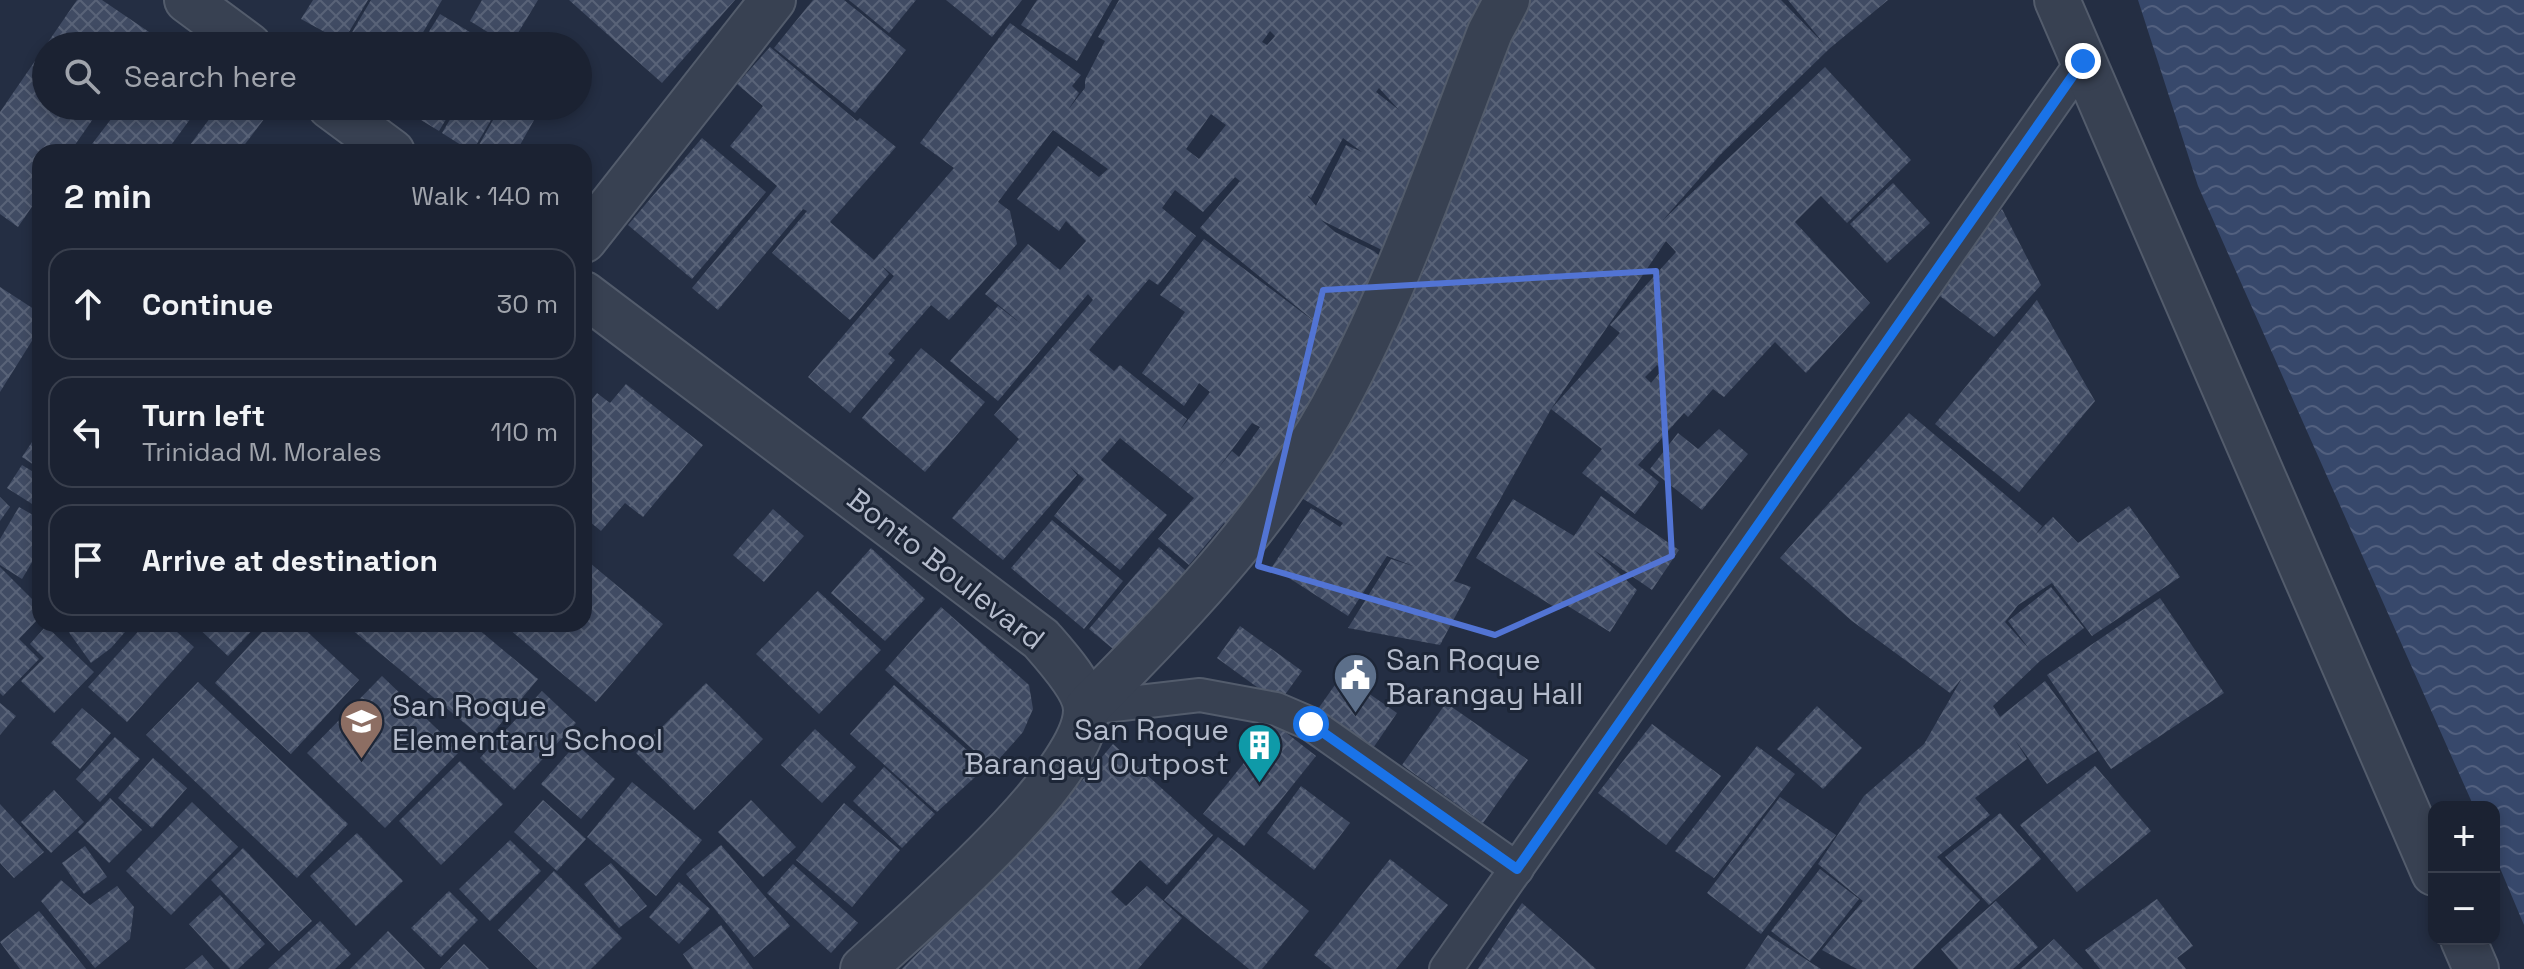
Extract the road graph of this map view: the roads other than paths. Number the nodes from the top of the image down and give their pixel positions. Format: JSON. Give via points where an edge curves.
{"nodes":[{"id":1,"x":187,"y":0,"type":"edge"},
{"id":2,"x":773,"y":0,"type":"edge"},
{"id":3,"x":1507,"y":0,"type":"edge"},
{"id":4,"x":2057,"y":0,"type":"edge"},
{"id":5,"x":230,"y":32,"type":"edge"},
{"id":6,"x":2083,"y":61,"type":"junction"},
{"id":7,"x":349,"y":120,"type":"edge"},
{"id":8,"x":381,"y":144,"type":"edge"},
{"id":9,"x":592,"y":230,"type":"edge"},
{"id":10,"x":592,"y":300,"type":"edge"},
{"id":11,"x":1087,"y":708,"type":"junction"},
{"id":12,"x":2428,"y":859,"type":"edge"},
{"id":13,"x":1517,"y":869,"type":"junction"},
{"id":14,"x":2466,"y":945,"type":"edge"},
{"id":15,"x":863,"y":969,"type":"edge"},
{"id":16,"x":1446,"y":969,"type":"edge"},
{"id":17,"x":2476,"y":969,"type":"edge"}],
"edges":[{"from":1,"to":5,"type":"street"},
{"from":2,"to":9,"type":"street"},
{"from":3,"to":11,"type":"street","via":[[1393,285],[1343,389],[1266,511],[1174,621]]},
{"from":4,"to":6,"type":"street"},
{"from":6,"to":12,"type":"street"},
{"from":6,"to":13,"type":"lane"},
{"from":7,"to":8,"type":"street"},
{"from":10,"to":11,"type":"street","name":"Bonto Boulevard","via":[[1041,639],[1066,667]]},
{"from":11,"to":13,"type":"lane","via":[[1200,695],[1276,709],[1311,724]]},
{"from":11,"to":15,"type":"street","via":[[1080,743],[1047,787],[956,884]]},
{"from":13,"to":16,"type":"lane"},
{"from":14,"to":17,"type":"street"}]}
